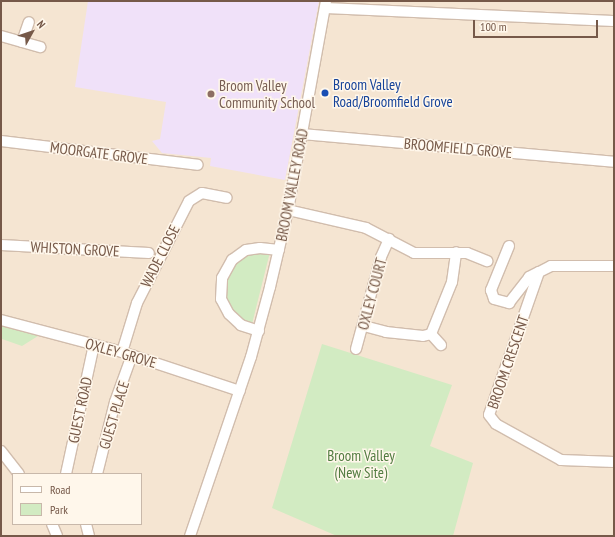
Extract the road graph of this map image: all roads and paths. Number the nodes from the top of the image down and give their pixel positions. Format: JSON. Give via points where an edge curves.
{"nodes":[{"id":1,"x":326,"y":4,"type":"edge"},
{"id":2,"x":614,"y":21,"type":"edge"},
{"id":3,"x":29,"y":22,"type":"dead end"},
{"id":4,"x":1,"y":36,"type":"edge"},
{"id":5,"x":22,"y":42,"type":"junction"},
{"id":6,"x":40,"y":47,"type":"dead end"},
{"id":7,"x":302,"y":134,"type":"junction"},
{"id":8,"x":1,"y":141,"type":"edge"},
{"id":9,"x":614,"y":162,"type":"edge"},
{"id":10,"x":198,"y":165,"type":"dead end"},
{"id":11,"x":227,"y":198,"type":"dead end"},
{"id":12,"x":288,"y":210,"type":"junction"},
{"id":13,"x":389,"y":239,"type":"junction"},
{"id":14,"x":1,"y":245,"type":"edge"},
{"id":15,"x":509,"y":246,"type":"dead end"},
{"id":16,"x":279,"y":250,"type":"junction"},
{"id":17,"x":456,"y":252,"type":"junction"},
{"id":18,"x":149,"y":253,"type":"dead end"},
{"id":19,"x":487,"y":261,"type":"dead end"},
{"id":20,"x":614,"y":266,"type":"edge"},
{"id":21,"x":539,"y":272,"type":"junction"},
{"id":22,"x":1,"y":320,"type":"edge"},
{"id":23,"x":364,"y":326,"type":"junction"},
{"id":24,"x":259,"y":332,"type":"junction"},
{"id":25,"x":431,"y":334,"type":"junction"},
{"id":26,"x":94,"y":345,"type":"junction"},
{"id":27,"x":441,"y":345,"type":"dead end"},
{"id":28,"x":356,"y":350,"type":"dead end"},
{"id":29,"x":122,"y":352,"type":"junction"},
{"id":30,"x":132,"y":355,"type":"junction"},
{"id":31,"x":240,"y":391,"type":"junction"},
{"id":32,"x":1,"y":451,"type":"edge"},
{"id":33,"x":614,"y":462,"type":"edge"},
{"id":34,"x":18,"y":473,"type":"edge"},
{"id":35,"x":66,"y":473,"type":"edge"},
{"id":36,"x":97,"y":473,"type":"edge"},
{"id":37,"x":52,"y":525,"type":"edge"},
{"id":38,"x":86,"y":525,"type":"edge"},
{"id":39,"x":57,"y":536,"type":"edge"},
{"id":40,"x":89,"y":536,"type":"edge"},
{"id":41,"x":191,"y":536,"type":"edge"}],
"edges":[{"from":1,"to":2,"type":"street"},
{"from":1,"to":7,"type":"street","name":"BROOM VALLEY ROAD"},
{"from":3,"to":5,"type":"street"},
{"from":4,"to":5,"type":"street"},
{"from":5,"to":6,"type":"street"},
{"from":7,"to":9,"type":"street","name":"BROOMFIELD GROVE"},
{"from":7,"to":12,"type":"street","name":"BROOM VALLEY ROAD"},
{"from":8,"to":10,"type":"street","name":"MOORGATE GROVE"},
{"from":11,"to":29,"type":"street","name":"WADE CLOSE","via":[[202,193],[189,201],[137,303]]},
{"from":12,"to":13,"type":"street","via":[[356,224]]},
{"from":12,"to":16,"type":"street","name":"BROOM VALLEY ROAD"},
{"from":13,"to":17,"type":"street","via":[[424,255]]},
{"from":13,"to":23,"type":"street","name":"OXLEY COURT","via":[[381,257]]},
{"from":14,"to":18,"type":"street","name":"WHISTON GROVE"},
{"from":15,"to":21,"type":"street","via":[[491,290],[494,298],[509,303],[529,277]]},
{"from":16,"to":24,"type":"street","name":"BROOM VALLEY ROAD"},
{"from":16,"to":24,"type":"street","name":"BROOM VALLEY ROAD","via":[[246,250],[228,265],[222,278],[221,299],[227,311],[241,325]]},
{"from":17,"to":19,"type":"street"},
{"from":17,"to":25,"type":"street","via":[[452,282]]},
{"from":20,"to":21,"type":"street","via":[[551,266]]},
{"from":21,"to":33,"type":"street","name":"BROOM CRESCENT","via":[[490,408],[490,419],[561,460]]},
{"from":22,"to":26,"type":"street","name":"OXLEY GROVE"},
{"from":23,"to":25,"type":"street","via":[[386,332],[423,336]]},
{"from":23,"to":28,"type":"street","name":"OXLEY COURT"},
{"from":24,"to":31,"type":"street","name":"BROOM VALLEY ROAD"},
{"from":25,"to":27,"type":"street"},
{"from":26,"to":29,"type":"street","name":"OXLEY GROVE"},
{"from":26,"to":35,"type":"street","name":"GUEST ROAD"},
{"from":29,"to":30,"type":"street","name":"OXLEY GROVE"},
{"from":30,"to":31,"type":"street","name":"OXLEY GROVE"},
{"from":30,"to":36,"type":"street","name":"GUEST PLACE","via":[[115,402]]},
{"from":31,"to":41,"type":"street","name":"BROOM VALLEY ROAD"},
{"from":32,"to":34,"type":"street"},
{"from":37,"to":39,"type":"street"},
{"from":38,"to":40,"type":"street"}]}
